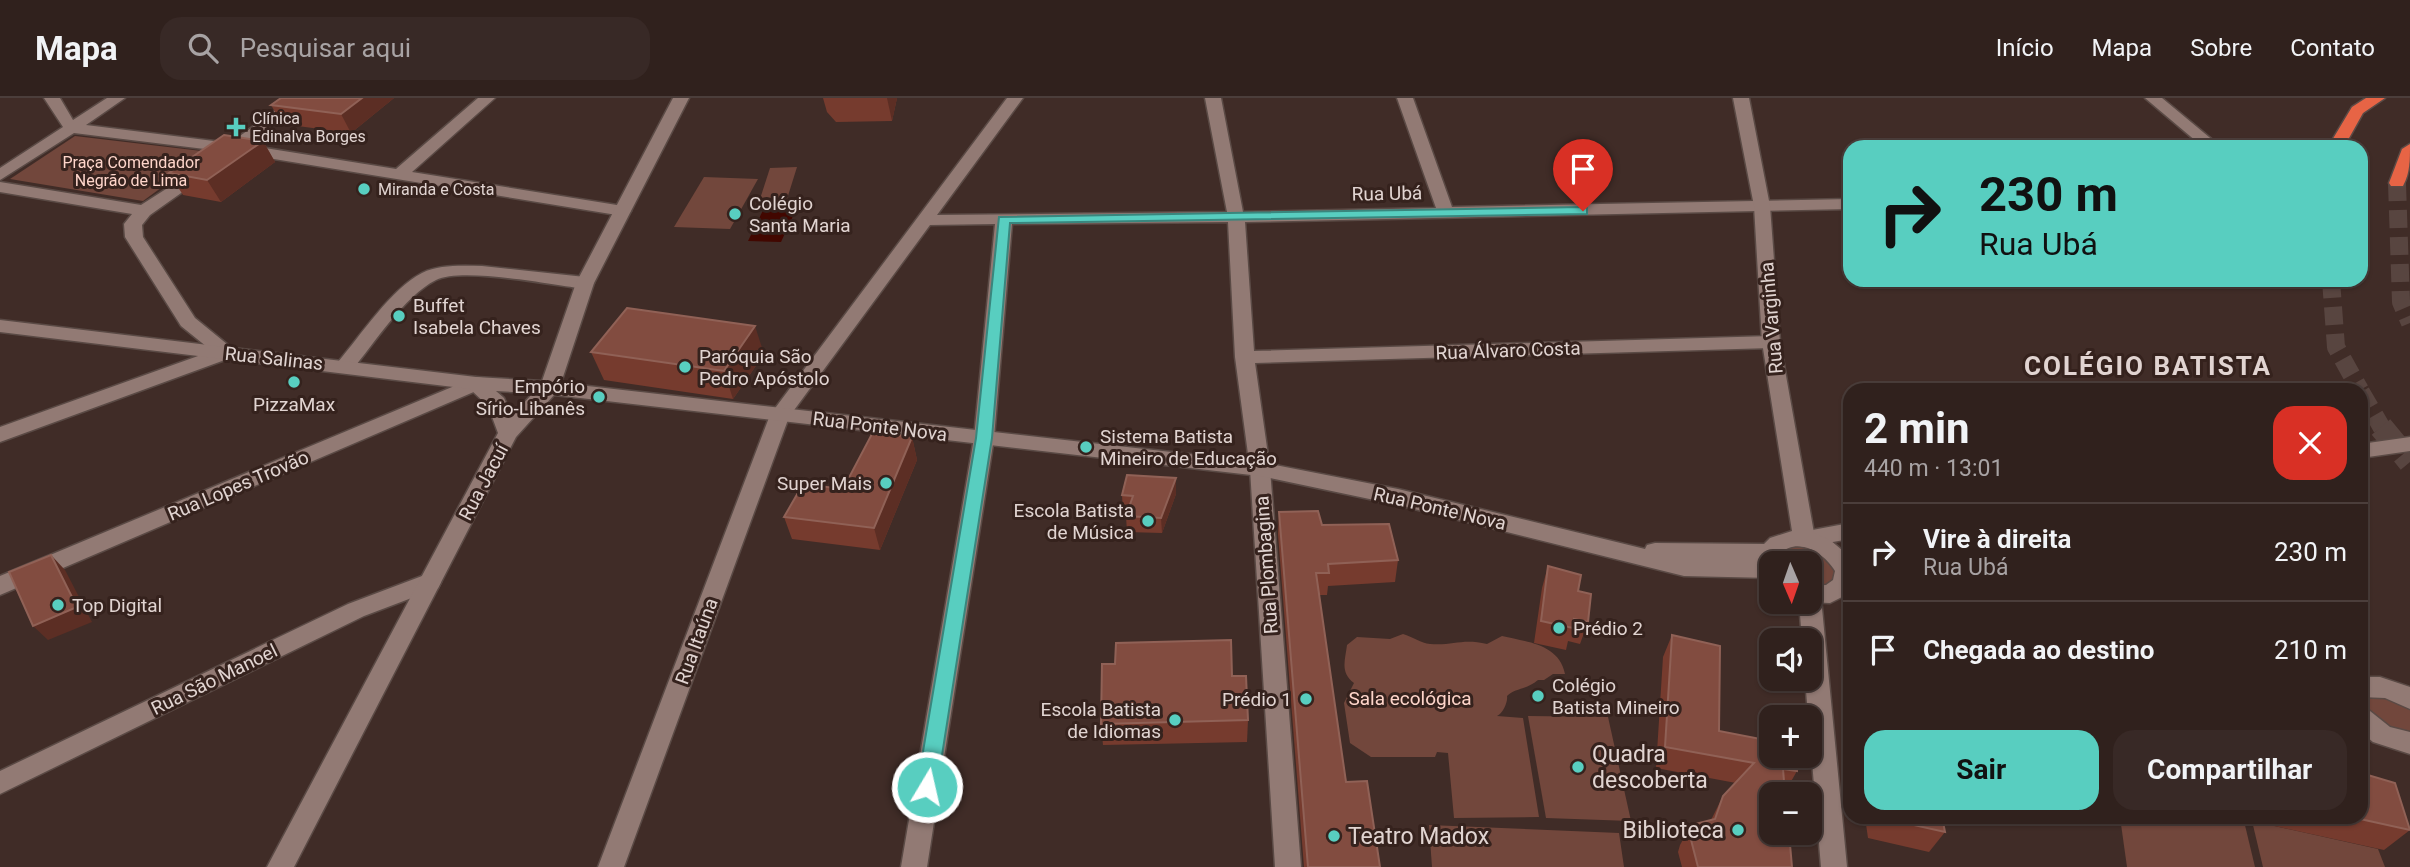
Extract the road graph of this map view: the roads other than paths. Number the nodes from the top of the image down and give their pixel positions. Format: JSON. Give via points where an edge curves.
{"nodes":[{"id":1,"x":52,"y":98,"type":"edge"},
{"id":2,"x":117,"y":98,"type":"edge"},
{"id":3,"x":303,"y":98,"type":"edge"},
{"id":4,"x":487,"y":98,"type":"edge"},
{"id":5,"x":681,"y":98,"type":"edge"},
{"id":6,"x":1015,"y":98,"type":"edge"},
{"id":7,"x":1213,"y":98,"type":"edge"},
{"id":8,"x":1405,"y":98,"type":"edge"},
{"id":9,"x":1741,"y":98,"type":"edge"},
{"id":10,"x":2153,"y":98,"type":"edge"},
{"id":11,"x":2365,"y":102,"type":"edge"},
{"id":12,"x":71,"y":128,"type":"junction"},
{"id":13,"x":2204,"y":140,"type":"edge"},
{"id":14,"x":2341,"y":140,"type":"edge"},
{"id":15,"x":234,"y":148,"type":"junction"},
{"id":16,"x":2410,"y":149,"type":"edge"},
{"id":17,"x":400,"y":174,"type":"junction"},
{"id":18,"x":0,"y":175,"type":"edge"},
{"id":19,"x":2400,"y":176,"type":"tunnel mouth"},
{"id":20,"x":0,"y":187,"type":"edge"},
{"id":21,"x":1843,"y":204,"type":"edge"},
{"id":22,"x":1762,"y":206,"type":"junction"},
{"id":23,"x":144,"y":211,"type":"junction"},
{"id":24,"x":623,"y":211,"type":"junction"},
{"id":25,"x":1446,"y":213,"type":"junction"},
{"id":26,"x":1236,"y":217,"type":"junction"},
{"id":27,"x":1004,"y":219,"type":"junction"},
{"id":28,"x":925,"y":220,"type":"junction"},
{"id":29,"x":585,"y":283,"type":"junction"},
{"id":30,"x":0,"y":326,"type":"edge"},
{"id":31,"x":1771,"y":342,"type":"junction"},
{"id":32,"x":226,"y":353,"type":"junction"},
{"id":33,"x":1245,"y":357,"type":"junction"},
{"id":34,"x":345,"y":366,"type":"junction"},
{"id":35,"x":476,"y":383,"type":"junction"},
{"id":36,"x":549,"y":388,"type":"junction"},
{"id":37,"x":780,"y":415,"type":"junction"},
{"id":38,"x":508,"y":433,"type":"junction"},
{"id":39,"x":0,"y":435,"type":"edge"},
{"id":40,"x":984,"y":438,"type":"junction"},
{"id":41,"x":2410,"y":444,"type":"edge"},
{"id":42,"x":2368,"y":450,"type":"edge"},
{"id":43,"x":1260,"y":470,"type":"junction"},
{"id":44,"x":1843,"y":532,"type":"edge"},
{"id":45,"x":1804,"y":539,"type":"junction"},
{"id":46,"x":1777,"y":551,"type":"edge"},
{"id":47,"x":1843,"y":561,"type":"edge"},
{"id":48,"x":1759,"y":564,"type":"edge"},
{"id":49,"x":430,"y":582,"type":"junction"},
{"id":50,"x":0,"y":586,"type":"edge"},
{"id":51,"x":1843,"y":586,"type":"edge"},
{"id":52,"x":1822,"y":595,"type":"edge"},
{"id":53,"x":1812,"y":614,"type":"edge"},
{"id":54,"x":2368,"y":686,"type":"edge"},
{"id":55,"x":2410,"y":699,"type":"edge"},
{"id":56,"x":2368,"y":724,"type":"edge"},
{"id":57,"x":2408,"y":746,"type":"edge"},
{"id":58,"x":0,"y":783,"type":"edge"},
{"id":59,"x":279,"y":867,"type":"edge"},
{"id":60,"x":611,"y":867,"type":"edge"},
{"id":61,"x":914,"y":867,"type":"edge"},
{"id":62,"x":1288,"y":867,"type":"edge"},
{"id":63,"x":1834,"y":867,"type":"edge"}],
"edges":[{"from":1,"to":12,"type":"street"},
{"from":2,"to":12,"type":"street"},
{"from":3,"to":15,"type":"street"},
{"from":4,"to":17,"type":"street"},
{"from":5,"to":24,"type":"street","name":"Rua Jacuí"},
{"from":6,"to":28,"type":"street","name":"Rua Itaúna"},
{"from":7,"to":26,"type":"street","name":"Rua Plombagina"},
{"from":8,"to":25,"type":"street"},
{"from":9,"to":22,"type":"street","name":"Rua Varginha"},
{"from":10,"to":13,"type":"street"},
{"from":11,"to":14,"type":"highway"},
{"from":12,"to":15,"type":"street"},
{"from":12,"to":18,"type":"street"},
{"from":15,"to":17,"type":"street"},
{"from":15,"to":23,"type":"street"},
{"from":16,"to":19,"type":"highway"},
{"from":17,"to":24,"type":"street"},
{"from":20,"to":23,"type":"street"},
{"from":21,"to":22,"type":"street","name":"Rua Ubá"},
{"from":22,"to":25,"type":"street","name":"Rua Ubá"},
{"from":22,"to":31,"type":"street","name":"Rua Varginha"},
{"from":23,"to":32,"type":"street","via":[[133,224],[134,237],[188,322]]},
{"from":24,"to":29,"type":"street","name":"Rua Jacuí"},
{"from":25,"to":26,"type":"street","name":"Rua Ubá"},
{"from":26,"to":27,"type":"street","name":"Rua Ubá"},
{"from":26,"to":33,"type":"street","name":"Rua Plombagina"},
{"from":27,"to":28,"type":"street","name":"Rua Ubá"},
{"from":27,"to":40,"type":"street"},
{"from":28,"to":37,"type":"street","name":"Rua Itaúna"},
{"from":29,"to":34,"type":"street","via":[[462,271],[433,275],[414,288]]},
{"from":29,"to":36,"type":"street","name":"Rua Jacuí"},
{"from":30,"to":32,"type":"street","name":"Rua Salinas"},
{"from":31,"to":33,"type":"street","name":"Rua Álvaro Costa"},
{"from":31,"to":45,"type":"street","name":"Rua Varginha"},
{"from":32,"to":34,"type":"street","name":"Rua Salinas"},
{"from":32,"to":39,"type":"street"},
{"from":33,"to":43,"type":"street","name":"Rua Plombagina"},
{"from":34,"to":35,"type":"street","name":"Rua Salinas"},
{"from":35,"to":36,"type":"street","name":"Rua Salinas"},
{"from":35,"to":38,"type":"street","via":[[497,403]]},
{"from":35,"to":50,"type":"street","name":"Rua Lopes Trovão"},
{"from":36,"to":37,"type":"street","name":"Rua Ponte Nova"},
{"from":36,"to":38,"type":"street","name":"Rua Jacuí"},
{"from":37,"to":40,"type":"street","name":"Rua Ponte Nova"},
{"from":37,"to":60,"type":"street","name":"Rua Itaúna"},
{"from":38,"to":49,"type":"street","name":"Rua Jacuí"},
{"from":40,"to":43,"type":"street","name":"Rua Ponte Nova"},
{"from":40,"to":61,"type":"street"},
{"from":41,"to":42,"type":"street"},
{"from":43,"to":48,"type":"street","name":"Rua Ponte Nova","via":[[1398,497],[1684,567]]},
{"from":43,"to":62,"type":"street","name":"Rua Plombagina"},
{"from":44,"to":45,"type":"street"},
{"from":45,"to":46,"type":"street","via":[[1782,541]]},
{"from":45,"to":47,"type":"street"},
{"from":49,"to":58,"type":"street","name":"Rua São Manoel","via":[[356,610]]},
{"from":49,"to":59,"type":"street","name":"Rua Jacuí"},
{"from":51,"to":52,"type":"street"},
{"from":53,"to":63,"type":"street"},
{"from":54,"to":55,"type":"street"},
{"from":56,"to":57,"type":"street"}]}
